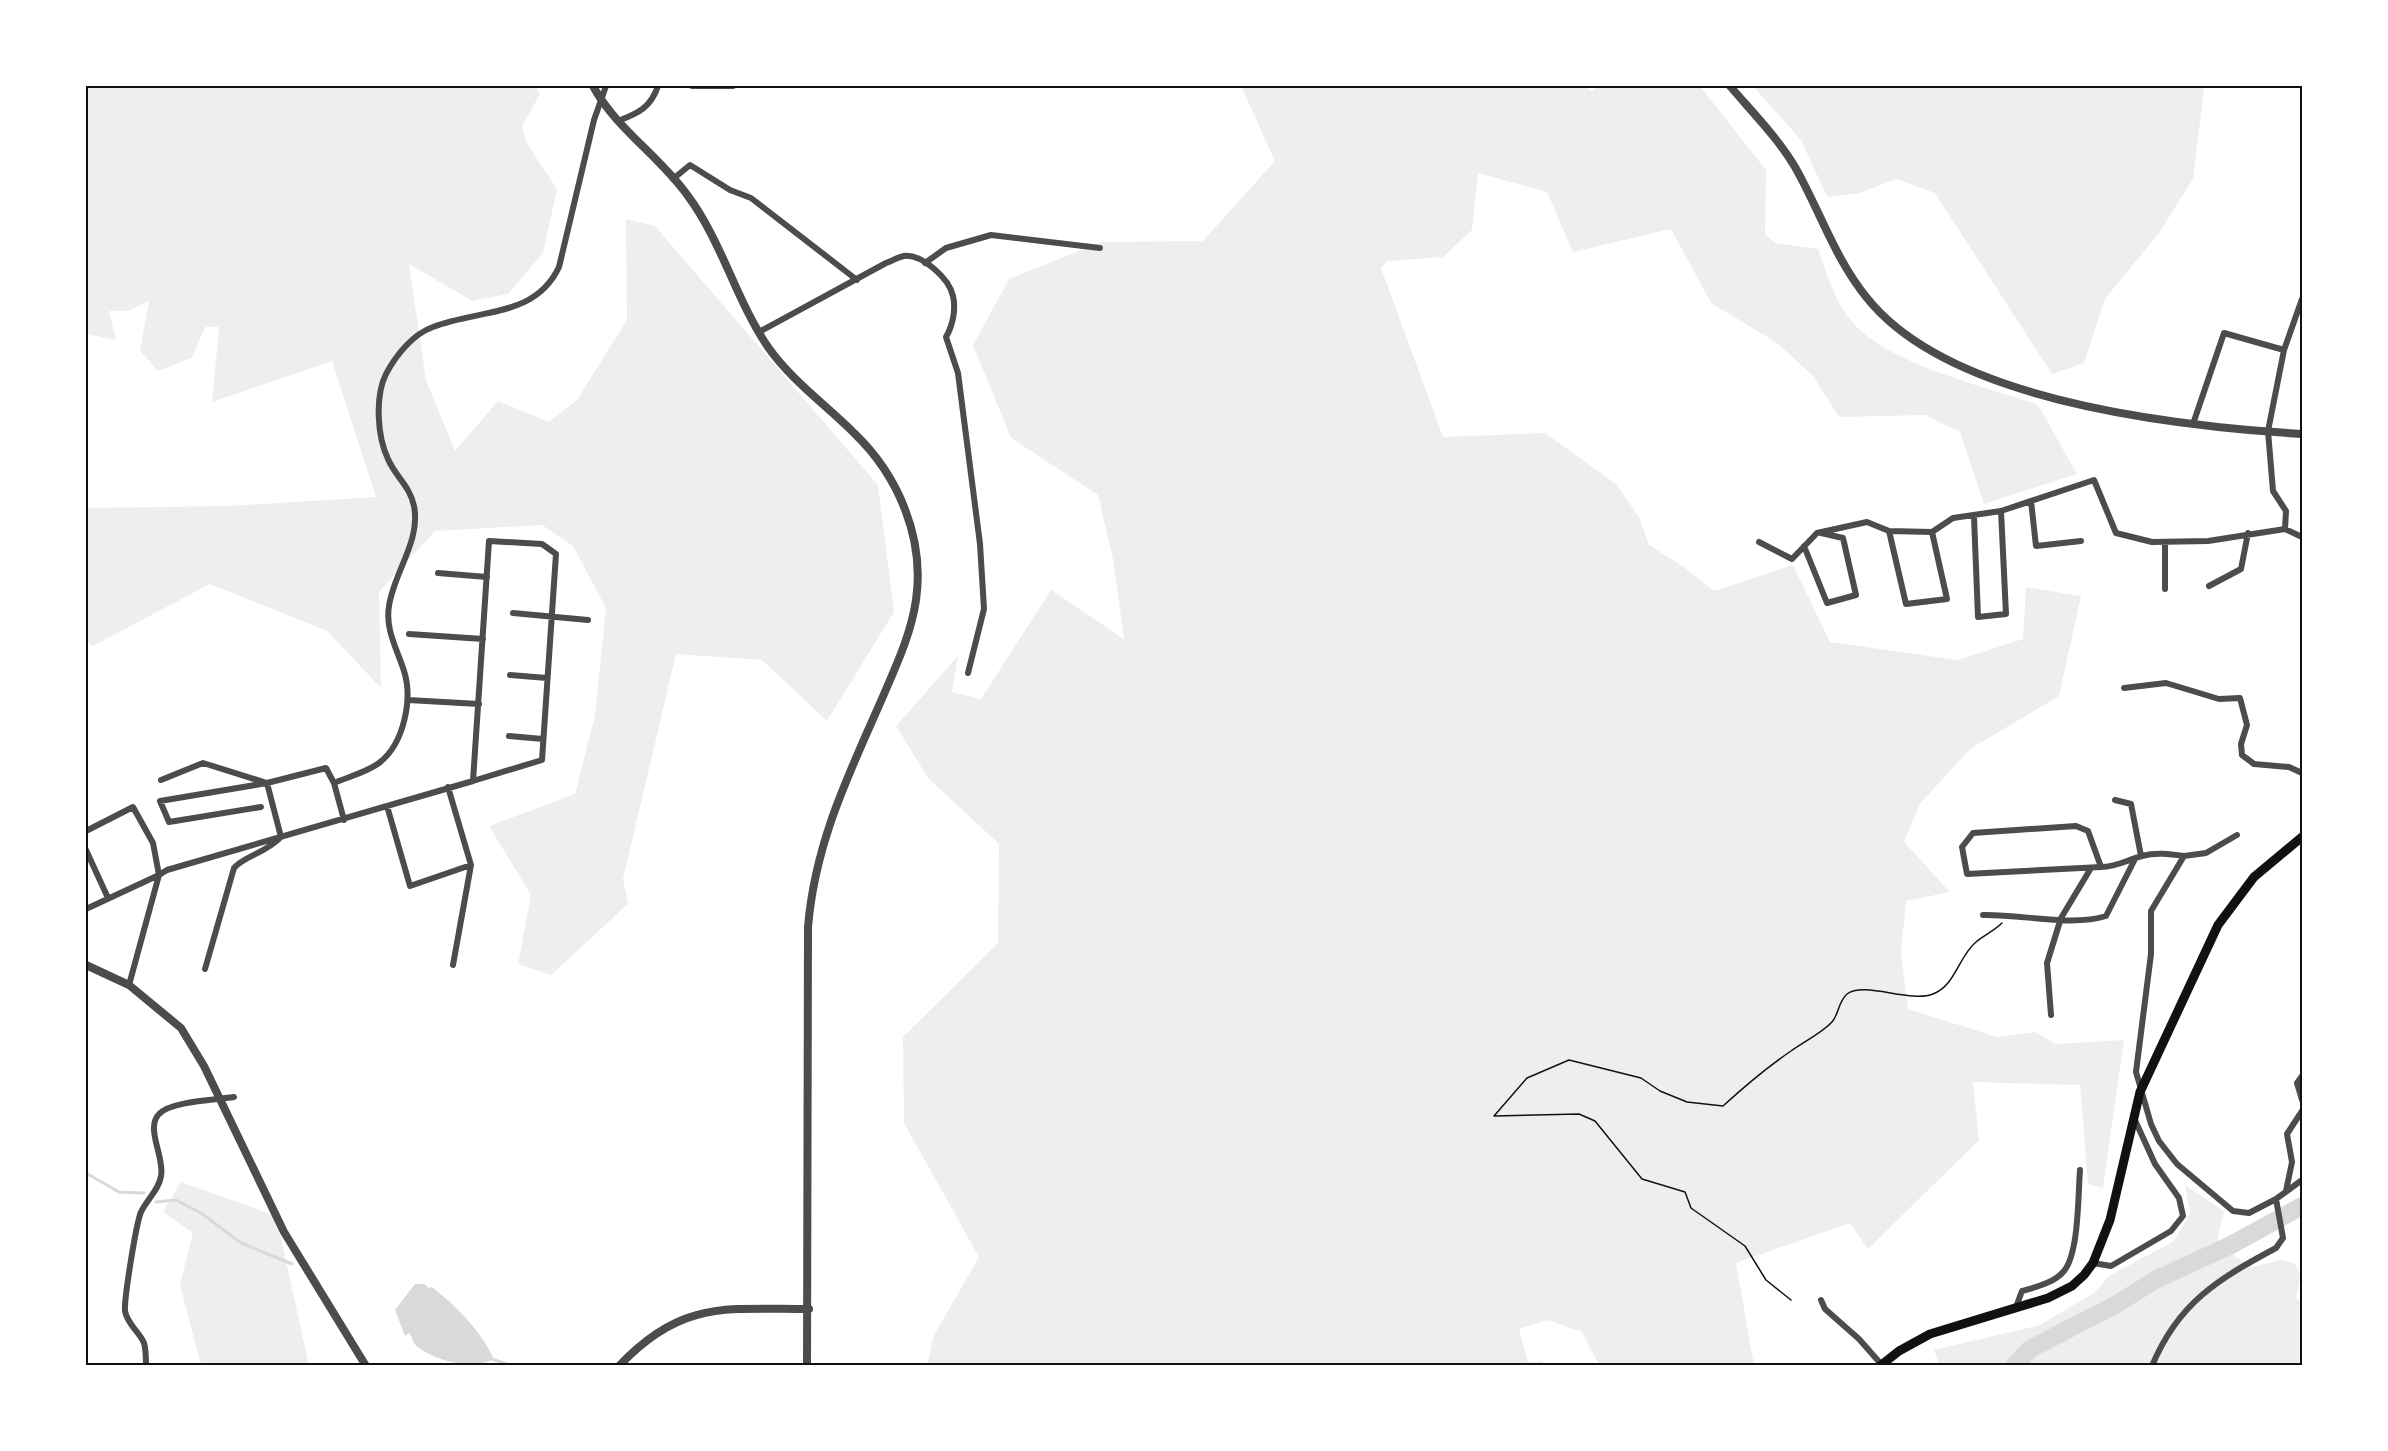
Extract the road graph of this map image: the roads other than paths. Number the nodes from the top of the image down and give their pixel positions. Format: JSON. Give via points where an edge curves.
{"nodes":[{"id":1,"x":593,"y":86,"type":"edge"},
{"id":2,"x":606,"y":86,"type":"edge"},
{"id":3,"x":658,"y":86,"type":"edge"},
{"id":4,"x":692,"y":86,"type":"edge"},
{"id":5,"x":733,"y":86,"type":"edge"},
{"id":6,"x":1730,"y":86,"type":"edge"},
{"id":7,"x":601,"y":101,"type":"junction"},
{"id":8,"x":618,"y":121,"type":"junction"},
{"id":9,"x":673,"y":179,"type":"junction"},
{"id":10,"x":1100,"y":248,"type":"dead end"},
{"id":11,"x":925,"y":263,"type":"junction"},
{"id":12,"x":857,"y":280,"type":"junction"},
{"id":13,"x":2302,"y":299,"type":"edge"},
{"id":14,"x":759,"y":332,"type":"junction"},
{"id":15,"x":2284,"y":350,"type":"junction"},
{"id":16,"x":2193,"y":424,"type":"junction"},
{"id":17,"x":2268,"y":431,"type":"junction"},
{"id":18,"x":2302,"y":434,"type":"edge"},
{"id":19,"x":2031,"y":501,"type":"junction"},
{"id":20,"x":2001,"y":511,"type":"junction"},
{"id":21,"x":1974,"y":517,"type":"junction"},
{"id":22,"x":2285,"y":529,"type":"junction"},
{"id":23,"x":1889,"y":531,"type":"junction"},
{"id":24,"x":1932,"y":532,"type":"junction"},
{"id":25,"x":1817,"y":533,"type":"junction"},
{"id":26,"x":2248,"y":533,"type":"junction"},
{"id":27,"x":2302,"y":537,"type":"edge"},
{"id":28,"x":2081,"y":541,"type":"dead end"},
{"id":29,"x":1759,"y":542,"type":"dead end"},
{"id":30,"x":2165,"y":542,"type":"junction"},
{"id":31,"x":1804,"y":546,"type":"junction"},
{"id":32,"x":438,"y":573,"type":"dead end"},
{"id":33,"x":487,"y":577,"type":"junction"},
{"id":34,"x":2210,"y":586,"type":"dead end"},
{"id":35,"x":2165,"y":589,"type":"dead end"},
{"id":36,"x":513,"y":613,"type":"dead end"},
{"id":37,"x":552,"y":616,"type":"junction"},
{"id":38,"x":588,"y":620,"type":"dead end"},
{"id":39,"x":409,"y":634,"type":"dead end"},
{"id":40,"x":483,"y":639,"type":"junction"},
{"id":41,"x":968,"y":673,"type":"dead end"},
{"id":42,"x":510,"y":675,"type":"dead end"},
{"id":43,"x":547,"y":678,"type":"junction"},
{"id":44,"x":2124,"y":688,"type":"dead end"},
{"id":45,"x":408,"y":700,"type":"junction"},
{"id":46,"x":479,"y":704,"type":"junction"},
{"id":47,"x":509,"y":736,"type":"dead end"},
{"id":48,"x":543,"y":739,"type":"junction"},
{"id":49,"x":2302,"y":773,"type":"edge"},
{"id":50,"x":161,"y":780,"type":"dead end"},
{"id":51,"x":473,"y":781,"type":"junction"},
{"id":52,"x":267,"y":783,"type":"junction"},
{"id":53,"x":334,"y":783,"type":"junction"},
{"id":54,"x":448,"y":787,"type":"junction"},
{"id":55,"x":2115,"y":800,"type":"dead end"},
{"id":56,"x":387,"y":806,"type":"junction"},
{"id":57,"x":261,"y":807,"type":"dead end"},
{"id":58,"x":344,"y":820,"type":"junction"},
{"id":59,"x":86,"y":831,"type":"edge"},
{"id":60,"x":2237,"y":835,"type":"dead end"},
{"id":61,"x":281,"y":837,"type":"junction"},
{"id":62,"x":2302,"y":837,"type":"edge"},
{"id":63,"x":86,"y":850,"type":"edge"},
{"id":64,"x":2184,"y":856,"type":"junction"},
{"id":65,"x":2138,"y":858,"type":"junction"},
{"id":66,"x":471,"y":865,"type":"junction"},
{"id":67,"x":2101,"y":867,"type":"junction"},
{"id":68,"x":2091,"y":868,"type":"junction"},
{"id":69,"x":159,"y":875,"type":"junction"},
{"id":70,"x":108,"y":897,"type":"junction"},
{"id":71,"x":86,"y":909,"type":"edge"},
{"id":72,"x":1983,"y":915,"type":"dead end"},
{"id":73,"x":2061,"y":918,"type":"junction"},
{"id":74,"x":86,"y":965,"type":"edge"},
{"id":75,"x":453,"y":965,"type":"dead end"},
{"id":76,"x":205,"y":969,"type":"dead end"},
{"id":77,"x":129,"y":985,"type":"junction"},
{"id":78,"x":2051,"y":1015,"type":"dead end"},
{"id":79,"x":2302,"y":1076,"type":"edge"},
{"id":80,"x":2140,"y":1092,"type":"junction"},
{"id":81,"x":234,"y":1097,"type":"dead end"},
{"id":82,"x":220,"y":1100,"type":"junction"},
{"id":83,"x":2302,"y":1100,"type":"edge"},
{"id":84,"x":2302,"y":1111,"type":"edge"},
{"id":85,"x":2133,"y":1118,"type":"junction"},
{"id":86,"x":2080,"y":1170,"type":"dead end"},
{"id":87,"x":2302,"y":1180,"type":"edge"},
{"id":88,"x":2286,"y":1191,"type":"junction"},
{"id":89,"x":2276,"y":1199,"type":"junction"},
{"id":90,"x":2093,"y":1263,"type":"junction"},
{"id":91,"x":1821,"y":1300,"type":"dead end"},
{"id":92,"x":2016,"y":1307,"type":"junction"},
{"id":93,"x":809,"y":1309,"type":"junction"},
{"id":94,"x":146,"y":1365,"type":"edge"},
{"id":95,"x":366,"y":1365,"type":"edge"},
{"id":96,"x":619,"y":1365,"type":"edge"},
{"id":97,"x":807,"y":1365,"type":"edge"},
{"id":98,"x":1880,"y":1365,"type":"edge"},
{"id":99,"x":2152,"y":1365,"type":"edge"}],
"edges":[{"from":1,"to":7,"type":"street"},
{"from":2,"to":7,"type":"street"},
{"from":3,"to":8,"type":"street","via":[[650,105]]},
{"from":4,"to":5,"type":"street"},
{"from":6,"to":16,"type":"street","via":[[1788,156],[1856,284],[1881,315],[1905,335],[1938,356],[2001,381],[2114,411]]},
{"from":7,"to":8,"type":"street"},
{"from":7,"to":45,"type":"street","via":[[559,267],[551,284],[534,298],[512,308],[433,327],[415,337],[385,376],[379,406],[382,436],[388,459],[408,487],[416,527],[389,604],[388,626],[405,673]]},
{"from":8,"to":9,"type":"street"},
{"from":9,"to":12,"type":"street","via":[[690,165],[751,198]]},
{"from":9,"to":14,"type":"street","via":[[715,239]]},
{"from":10,"to":11,"type":"street","via":[[991,235],[946,248]]},
{"from":11,"to":12,"type":"street","via":[[904,256]]},
{"from":11,"to":41,"type":"street","via":[[953,293],[952,326],[946,337],[958,373],[980,544],[984,609]]},
{"from":12,"to":14,"type":"street"},
{"from":13,"to":15,"type":"street"},
{"from":14,"to":93,"type":"street","via":[[800,382],[880,461],[906,509],[918,560],[916,599],[905,644],[830,820],[813,879],[808,927]]},
{"from":15,"to":16,"type":"street","via":[[2224,333]]},
{"from":15,"to":17,"type":"street"},
{"from":16,"to":17,"type":"street"},
{"from":17,"to":18,"type":"street"},
{"from":17,"to":22,"type":"street","via":[[2273,492],[2286,511]]},
{"from":19,"to":20,"type":"street"},
{"from":19,"to":28,"type":"street","via":[[2036,546]]},
{"from":19,"to":30,"type":"street","via":[[2094,480],[2116,533]]},
{"from":20,"to":21,"type":"street"},
{"from":20,"to":21,"type":"street","via":[[2006,615],[1978,617]]},
{"from":21,"to":24,"type":"street","via":[[1953,518]]},
{"from":22,"to":26,"type":"street"},
{"from":22,"to":27,"type":"street"},
{"from":23,"to":24,"type":"street"},
{"from":23,"to":24,"type":"street","via":[[1906,604],[1947,599]]},
{"from":23,"to":25,"type":"street","via":[[1867,522]]},
{"from":25,"to":31,"type":"street"},
{"from":25,"to":31,"type":"street","via":[[1844,538],[1856,594],[1827,603]]},
{"from":26,"to":30,"type":"street","via":[[2208,541]]},
{"from":26,"to":34,"type":"street","via":[[2241,569]]},
{"from":29,"to":31,"type":"street","via":[[1792,559]]},
{"from":30,"to":35,"type":"street"},
{"from":32,"to":33,"type":"street"},
{"from":33,"to":37,"type":"street","via":[[489,541],[542,544],[556,554]]},
{"from":33,"to":40,"type":"street"},
{"from":36,"to":37,"type":"street"},
{"from":37,"to":38,"type":"street"},
{"from":37,"to":43,"type":"street"},
{"from":39,"to":40,"type":"street"},
{"from":40,"to":46,"type":"street"},
{"from":42,"to":43,"type":"street"},
{"from":43,"to":48,"type":"street"},
{"from":44,"to":49,"type":"street","via":[[2166,683],[2219,699],[2240,698],[2247,725],[2242,754],[2254,764],[2289,767]]},
{"from":45,"to":46,"type":"street"},
{"from":45,"to":53,"type":"street","via":[[398,736],[380,762]]},
{"from":46,"to":51,"type":"street"},
{"from":47,"to":48,"type":"street"},
{"from":48,"to":51,"type":"street","via":[[542,760]]},
{"from":50,"to":52,"type":"street","via":[[203,763]]},
{"from":51,"to":54,"type":"street"},
{"from":52,"to":53,"type":"street","via":[[326,768]]},
{"from":52,"to":57,"type":"street","via":[[160,801],[169,822]]},
{"from":52,"to":61,"type":"street"},
{"from":53,"to":58,"type":"street"},
{"from":54,"to":56,"type":"street"},
{"from":54,"to":66,"type":"street"},
{"from":55,"to":65,"type":"street","via":[[2132,804]]},
{"from":56,"to":58,"type":"street"},
{"from":56,"to":66,"type":"street","via":[[410,886]]},
{"from":58,"to":61,"type":"street"},
{"from":59,"to":69,"type":"street","via":[[133,807],[153,843]]},
{"from":60,"to":64,"type":"street","via":[[2206,853]]},
{"from":61,"to":69,"type":"street"},
{"from":61,"to":76,"type":"street","via":[[269,849],[234,868]]},
{"from":62,"to":80,"type":"main road","via":[[2254,877],[2230,906]]},
{"from":63,"to":70,"type":"street"},
{"from":64,"to":65,"type":"street","via":[[2159,853]]},
{"from":64,"to":80,"type":"street","via":[[2151,911],[2151,954],[2136,1072]]},
{"from":65,"to":67,"type":"street","via":[[2118,867]]},
{"from":65,"to":73,"type":"street","via":[[2106,916],[2089,921]]},
{"from":66,"to":75,"type":"street"},
{"from":67,"to":68,"type":"street"},
{"from":67,"to":68,"type":"street","via":[[2088,831],[2076,826],[1973,833],[1962,847],[1967,874]]},
{"from":68,"to":73,"type":"street"},
{"from":69,"to":70,"type":"street"},
{"from":69,"to":77,"type":"street"},
{"from":70,"to":71,"type":"street"},
{"from":72,"to":73,"type":"street"},
{"from":73,"to":78,"type":"street","via":[[2047,963]]},
{"from":74,"to":77,"type":"street"},
{"from":77,"to":82,"type":"street","via":[[181,1028]]},
{"from":79,"to":83,"type":"street","via":[[2297,1083]]},
{"from":80,"to":85,"type":"main road"},
{"from":80,"to":89,"type":"street","via":[[2159,1141],[2177,1164],[2234,1211],[2249,1213]]},
{"from":81,"to":82,"type":"street"},
{"from":82,"to":94,"type":"street","via":[[170,1107],[158,1114],[154,1123],[161,1176],[141,1212],[135,1233],[125,1312],[144,1344]]},
{"from":82,"to":95,"type":"street","via":[[284,1232]]},
{"from":84,"to":88,"type":"street","via":[[2287,1134],[2292,1162]]},
{"from":85,"to":90,"type":"main road","via":[[2110,1220]]},
{"from":85,"to":90,"type":"street","via":[[2155,1164],[2179,1198],[2183,1216],[2171,1231],[2110,1266]]},
{"from":86,"to":92,"type":"street","via":[[2071,1257],[2063,1272],[2048,1283],[2022,1291]]},
{"from":87,"to":88,"type":"street"},
{"from":88,"to":89,"type":"street"},
{"from":89,"to":99,"type":"street","via":[[2283,1238],[2276,1248],[2197,1296],[2173,1325]]},
{"from":90,"to":92,"type":"main road","via":[[2072,1286]]},
{"from":91,"to":98,"type":"street","via":[[1825,1309],[1859,1339]]},
{"from":92,"to":98,"type":"main road","via":[[1930,1334]]},
{"from":93,"to":96,"type":"street","via":[[719,1309],[695,1314],[668,1324]]},
{"from":93,"to":97,"type":"street"}]}
